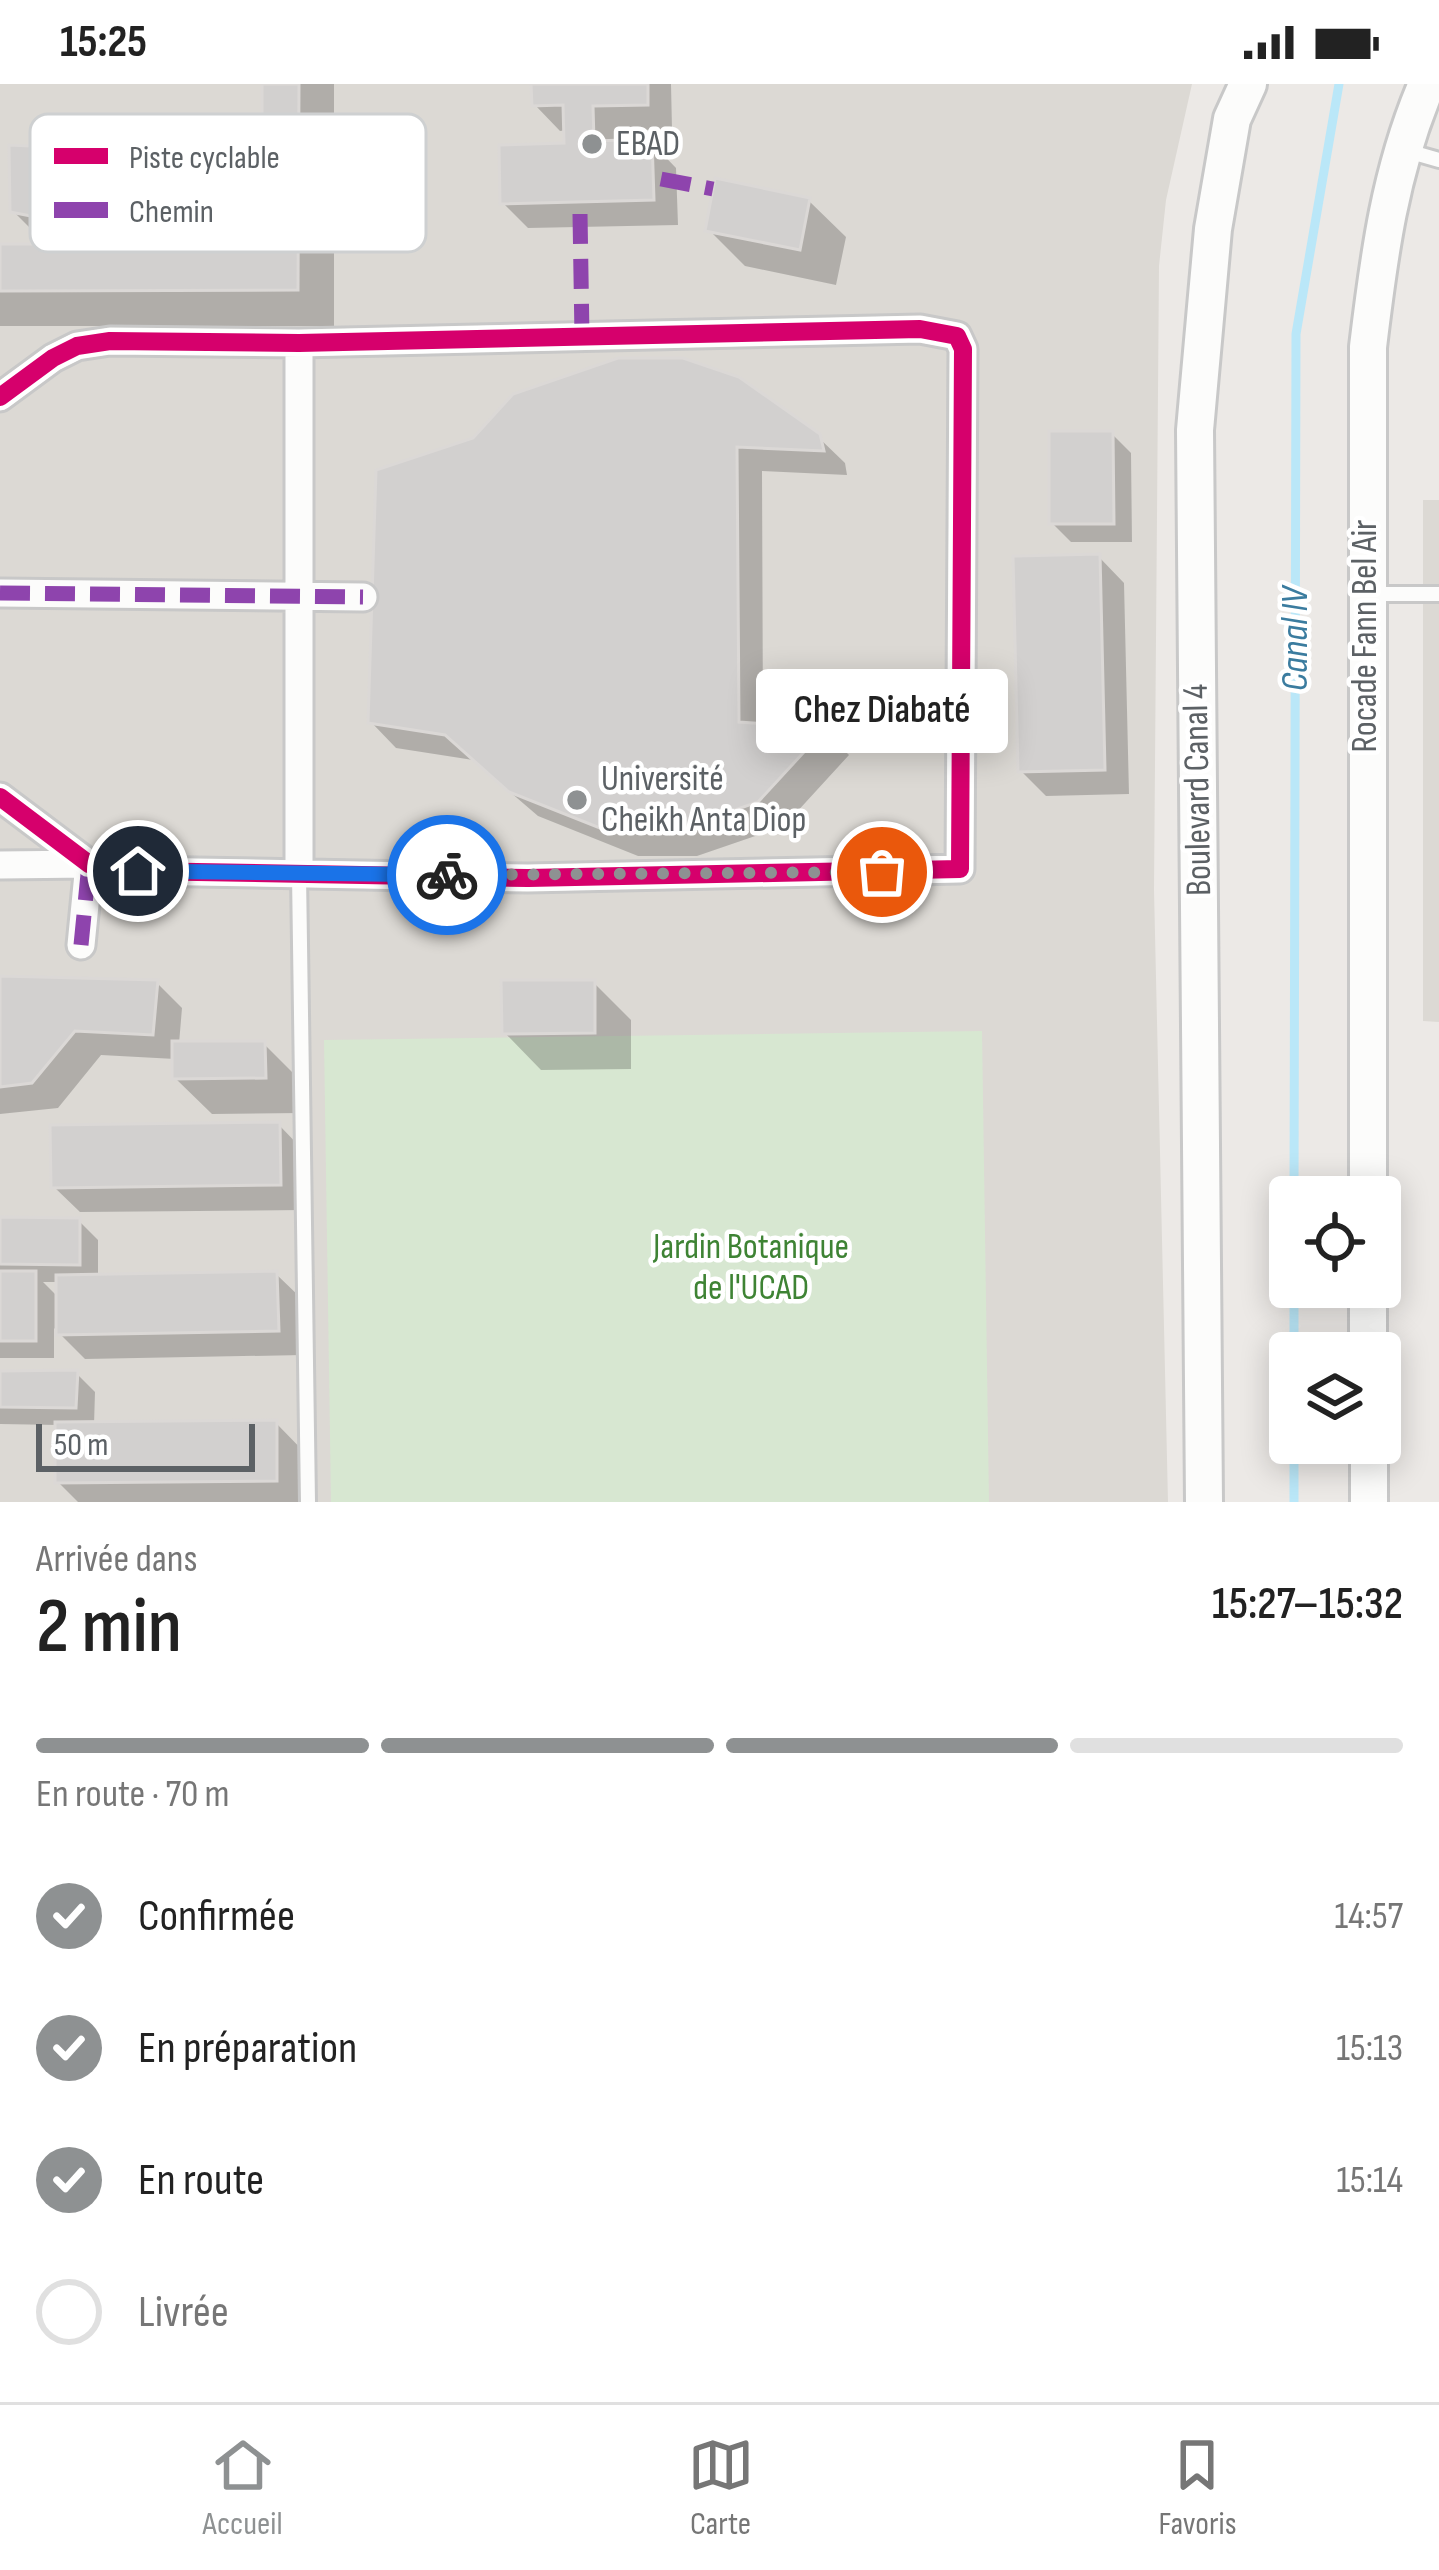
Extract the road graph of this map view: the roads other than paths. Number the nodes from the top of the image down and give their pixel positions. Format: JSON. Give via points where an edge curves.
{"nodes":[{"id":1,"x":1247,"y":84,"type":"edge"},
{"id":2,"x":1427,"y":84,"type":"edge"},
{"id":3,"x":1399,"y":148,"type":"junction"},
{"id":4,"x":1439,"y":160,"type":"edge"},
{"id":5,"x":298,"y":343,"type":"junction"},
{"id":6,"x":0,"y":398,"type":"edge"},
{"id":7,"x":0,"y":592,"type":"edge"},
{"id":8,"x":1365,"y":594,"type":"junction"},
{"id":9,"x":1439,"y":594,"type":"edge"},
{"id":10,"x":363,"y":597,"type":"dead end"},
{"id":11,"x":296,"y":599,"type":"junction"},
{"id":12,"x":0,"y":797,"type":"edge"},
{"id":13,"x":89,"y":864,"type":"junction"},
{"id":14,"x":0,"y":865,"type":"edge"},
{"id":15,"x":298,"y":874,"type":"junction"},
{"id":16,"x":81,"y":945,"type":"dead end"},
{"id":17,"x":1368,"y":1176,"type":"edge"},
{"id":18,"x":1369,"y":1464,"type":"edge"},
{"id":19,"x":308,"y":1502,"type":"edge"},
{"id":20,"x":1204,"y":1502,"type":"edge"},
{"id":21,"x":1369,"y":1502,"type":"edge"}],
"edges":[{"from":1,"to":20,"type":"main road","name":"Boulevard Canal 4","via":[[1232,119],[1213,229],[1195,430]]},
{"from":2,"to":3,"type":"main road","name":"Rocade Fann Bel Air"},
{"from":3,"to":4,"type":"lane"},
{"from":3,"to":8,"type":"main road","name":"Rocade Fann Bel Air","via":[[1368,347]]},
{"from":5,"to":6,"type":"street","via":[[77,346]]},
{"from":5,"to":11,"type":"street"},
{"from":5,"to":15,"type":"street","via":[[942,330],[957,336],[963,372],[960,869]]},
{"from":7,"to":11,"type":"street"},
{"from":8,"to":9,"type":"lane"},
{"from":8,"to":17,"type":"main road","name":"Rocade Fann Bel Air"},
{"from":10,"to":11,"type":"street"},
{"from":11,"to":15,"type":"street"},
{"from":12,"to":13,"type":"street"},
{"from":13,"to":14,"type":"street"},
{"from":13,"to":15,"type":"street"},
{"from":13,"to":16,"type":"street"},
{"from":15,"to":19,"type":"lane"},
{"from":18,"to":21,"type":"main road"}]}
